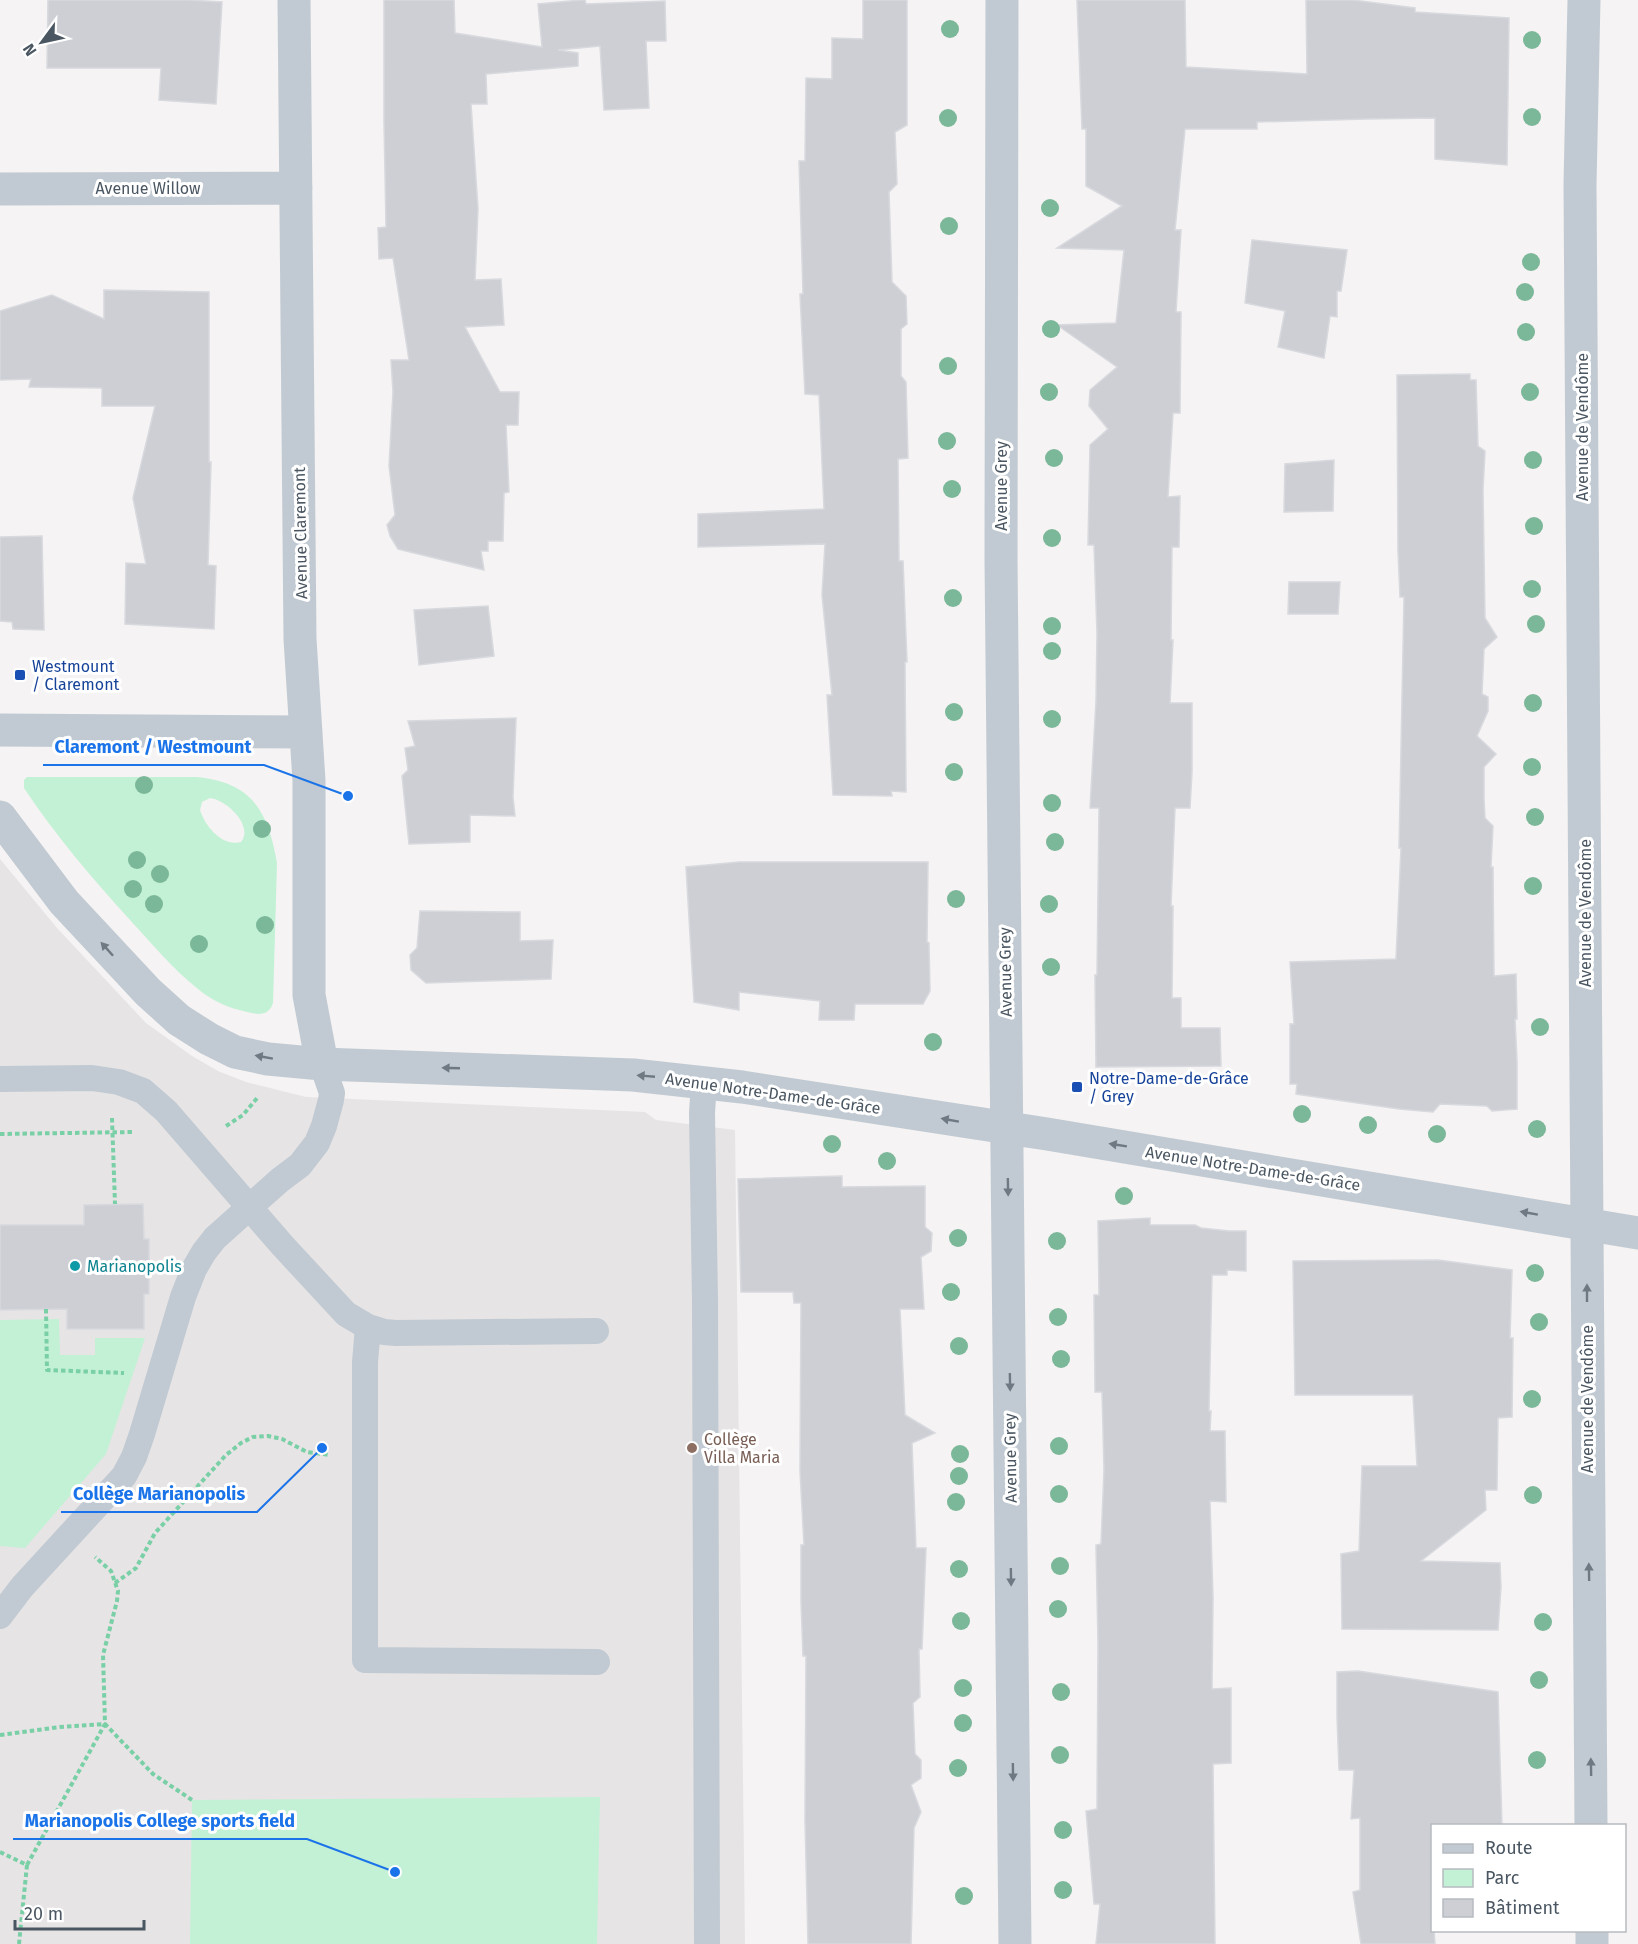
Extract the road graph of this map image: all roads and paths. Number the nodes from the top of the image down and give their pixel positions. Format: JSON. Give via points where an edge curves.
{"nodes":[{"id":1,"x":294,"y":0,"type":"edge"},
{"id":2,"x":1002,"y":0,"type":"edge"},
{"id":3,"x":1584,"y":0,"type":"edge"},
{"id":4,"x":296,"y":188,"type":"junction"},
{"id":5,"x":0,"y":189,"type":"edge"},
{"id":6,"x":0,"y":730,"type":"edge"},
{"id":7,"x":306,"y":732,"type":"junction"},
{"id":8,"x":0,"y":817,"type":"edge"},
{"id":9,"x":322,"y":1064,"type":"junction"},
{"id":10,"x":0,"y":1079,"type":"edge"},
{"id":11,"x":704,"y":1082,"type":"junction"},
{"id":12,"x":262,"y":1089,"type":"dead end"},
{"id":13,"x":224,"y":1127,"type":"dead end"},
{"id":14,"x":1008,"y":1128,"type":"junction"},
{"id":15,"x":113,"y":1132,"type":"junction"},
{"id":16,"x":141,"y":1132,"type":"dead end"},
{"id":17,"x":0,"y":1134,"type":"edge"},
{"id":18,"x":115,"y":1204,"type":"dead end"},
{"id":19,"x":250,"y":1207,"type":"junction"},
{"id":20,"x":1586,"y":1223,"type":"junction"},
{"id":21,"x":1638,"y":1233,"type":"edge"},
{"id":22,"x":46,"y":1309,"type":"dead end"},
{"id":23,"x":368,"y":1327,"type":"junction"},
{"id":24,"x":596,"y":1331,"type":"dead end"},
{"id":25,"x":127,"y":1373,"type":"dead end"},
{"id":26,"x":338,"y":1455,"type":"dead end"},
{"id":27,"x":111,"y":1571,"type":"dead end"},
{"id":28,"x":115,"y":1583,"type":"junction"},
{"id":29,"x":0,"y":1616,"type":"edge"},
{"id":30,"x":597,"y":1662,"type":"dead end"},
{"id":31,"x":105,"y":1724,"type":"junction"},
{"id":32,"x":0,"y":1735,"type":"edge"},
{"id":33,"x":192,"y":1800,"type":"dead end"},
{"id":34,"x":1591,"y":1824,"type":"edge"},
{"id":35,"x":0,"y":1852,"type":"edge"},
{"id":36,"x":27,"y":1865,"type":"junction"},
{"id":37,"x":19,"y":1944,"type":"edge"},
{"id":38,"x":706,"y":1944,"type":"edge"},
{"id":39,"x":1015,"y":1944,"type":"edge"}],
"edges":[{"from":1,"to":4,"type":"street","name":"Avenue Claremont"},
{"from":2,"to":14,"type":"street","name":"Avenue Grey","via":[[1001,561]]},
{"from":3,"to":20,"type":"street","name":"Avenue de Vendôme","via":[[1580,197]]},
{"from":4,"to":5,"type":"street","name":"Avenue Willow"},
{"from":4,"to":7,"type":"street","name":"Avenue Claremont","via":[[300,639]]},
{"from":6,"to":7,"type":"street"},
{"from":7,"to":9,"type":"street","name":"Avenue Claremont","via":[[309,995]]},
{"from":9,"to":8,"type":"street","name":"Avenue Notre-Dame-de-Grâce","one_way":true,"via":[[235,1052],[179,1020],[64,902]]},
{"from":11,"to":9,"type":"street","name":"Avenue Notre-Dame-de-Grâce","one_way":true,"via":[[633,1075]]},
{"from":9,"to":19,"type":"lane","via":[[332,1094],[317,1143],[300,1165]]},
{"from":10,"to":19,"type":"lane","via":[[92,1078],[143,1091],[166,1111]]},
{"from":14,"to":11,"type":"street","name":"Avenue Notre-Dame-de-Grâce","one_way":true},
{"from":11,"to":38,"type":"lane"},
{"from":12,"to":13,"type":"path","via":[[254,1105]]},
{"from":20,"to":14,"type":"street","name":"Avenue Notre-Dame-de-Grâce","one_way":true},
{"from":14,"to":39,"type":"street","name":"Avenue Grey","one_way":true},
{"from":15,"to":16,"type":"path"},
{"from":15,"to":17,"type":"path"},
{"from":15,"to":18,"type":"path"},
{"from":19,"to":23,"type":"lane","via":[[346,1314]]},
{"from":19,"to":29,"type":"lane","via":[[214,1238],[194,1269],[142,1434],[124,1476]]},
{"from":20,"to":21,"type":"street","name":"Avenue Notre-Dame-de-Grâce"},
{"from":34,"to":20,"type":"street","name":"Avenue de Vendôme","one_way":true},
{"from":22,"to":25,"type":"path","via":[[47,1370]]},
{"from":23,"to":24,"type":"lane","via":[[396,1333]]},
{"from":23,"to":30,"type":"lane","via":[[364,1362],[366,1660]]},
{"from":26,"to":28,"type":"path","via":[[307,1452],[268,1436],[241,1443],[155,1533],[136,1568]]},
{"from":27,"to":28,"type":"path"},
{"from":28,"to":31,"type":"path","via":[[117,1601],[103,1655]]},
{"from":31,"to":32,"type":"path"},
{"from":31,"to":33,"type":"path","via":[[153,1774]]},
{"from":31,"to":36,"type":"path"},
{"from":35,"to":36,"type":"path"},
{"from":36,"to":37,"type":"path"}]}
